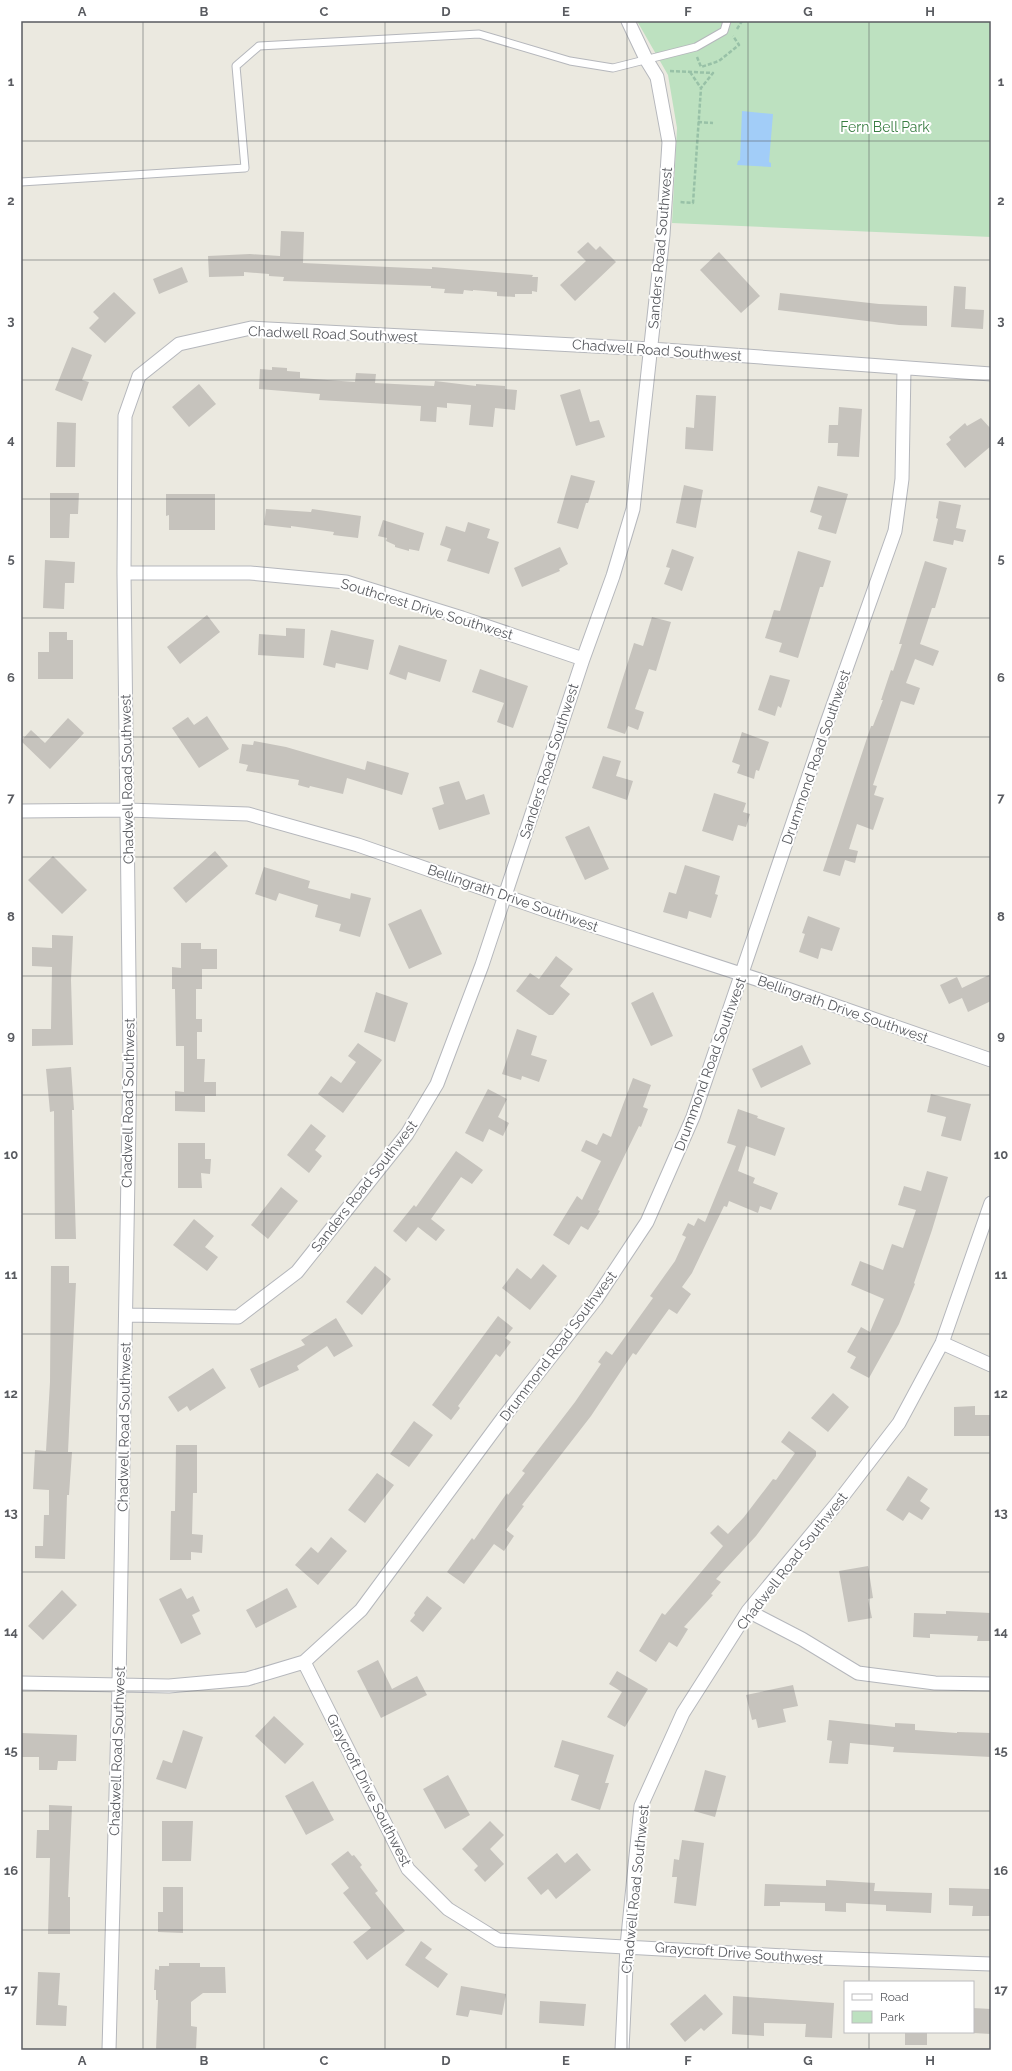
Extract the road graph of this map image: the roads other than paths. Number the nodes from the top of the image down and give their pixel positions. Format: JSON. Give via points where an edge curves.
{"nodes":[{"id":1,"x":628,"y":21,"type":"edge"},
{"id":2,"x":727,"y":21,"type":"edge"},
{"id":3,"x":646,"y":59,"type":"junction"},
{"id":4,"x":21,"y":182,"type":"edge"},
{"id":5,"x":651,"y":349,"type":"junction"},
{"id":6,"x":904,"y":368,"type":"junction"},
{"id":7,"x":991,"y":374,"type":"edge"},
{"id":8,"x":124,"y":573,"type":"junction"},
{"id":9,"x":583,"y":659,"type":"junction"},
{"id":10,"x":127,"y":810,"type":"junction"},
{"id":11,"x":21,"y":811,"type":"edge"},
{"id":12,"x":505,"y":896,"type":"junction"},
{"id":13,"x":742,"y":974,"type":"junction"},
{"id":14,"x":991,"y":1060,"type":"edge"},
{"id":15,"x":991,"y":1203,"type":"edge"},
{"id":16,"x":126,"y":1315,"type":"junction"},
{"id":17,"x":942,"y":1343,"type":"junction"},
{"id":18,"x":991,"y":1365,"type":"edge"},
{"id":19,"x":748,"y":1611,"type":"junction"},
{"id":20,"x":304,"y":1662,"type":"junction"},
{"id":21,"x":21,"y":1683,"type":"edge"},
{"id":22,"x":120,"y":1684,"type":"junction"},
{"id":23,"x":991,"y":1684,"type":"edge"},
{"id":24,"x":627,"y":1946,"type":"junction"},
{"id":25,"x":991,"y":1964,"type":"edge"},
{"id":26,"x":109,"y":2050,"type":"edge"},
{"id":27,"x":622,"y":2050,"type":"edge"}],
"edges":[{"from":1,"to":3,"type":"street","name":"Sanders Road Southwest"},
{"from":2,"to":3,"type":"lane","via":[[724,31],[696,47]]},
{"from":3,"to":4,"type":"lane","via":[[613,68],[570,61],[479,34],[259,46],[236,66],[245,168]]},
{"from":3,"to":5,"type":"street","name":"Sanders Road Southwest","via":[[657,77],[669,142],[663,235]]},
{"from":5,"to":6,"type":"street","name":"Chadwell Road Southwest"},
{"from":5,"to":8,"type":"street","name":"Chadwell Road Southwest","via":[[251,328],[179,344],[139,376],[125,416]]},
{"from":5,"to":9,"type":"street","name":"Sanders Road Southwest","via":[[633,509],[613,576]]},
{"from":6,"to":7,"type":"street","name":"Chadwell Road Southwest"},
{"from":6,"to":13,"type":"street","name":"Drummond Road Southwest","via":[[902,479],[895,531],[821,739]]},
{"from":8,"to":9,"type":"street","name":"Southcrest Drive Southwest","via":[[250,573],[346,582]]},
{"from":8,"to":10,"type":"street","name":"Chadwell Road Southwest"},
{"from":9,"to":12,"type":"street","name":"Sanders Road Southwest"},
{"from":10,"to":11,"type":"street","name":"Bellingrath Drive Southwest"},
{"from":10,"to":12,"type":"street","name":"Bellingrath Drive Southwest","via":[[248,814],[358,845]]},
{"from":10,"to":16,"type":"street","name":"Chadwell Road Southwest","via":[[130,1060]]},
{"from":12,"to":13,"type":"street","name":"Bellingrath Drive Southwest"},
{"from":12,"to":16,"type":"street","name":"Sanders Road Southwest","via":[[482,966],[437,1084],[407,1134],[297,1272],[238,1317]]},
{"from":13,"to":14,"type":"street","name":"Bellingrath Drive Southwest"},
{"from":13,"to":20,"type":"street","name":"Drummond Road Southwest","via":[[693,1117],[647,1222],[596,1300],[503,1418],[361,1610]]},
{"from":15,"to":17,"type":"street","name":"Chadwell Road Southwest"},
{"from":16,"to":22,"type":"street","name":"Chadwell Road Southwest"},
{"from":17,"to":18,"type":"street"},
{"from":17,"to":19,"type":"street","name":"Chadwell Road Southwest","via":[[899,1423],[839,1501]]},
{"from":19,"to":23,"type":"street","via":[[802,1639],[858,1673],[935,1683]]},
{"from":19,"to":24,"type":"street","name":"Chadwell Road Southwest","via":[[683,1713],[641,1806]]},
{"from":20,"to":22,"type":"street","name":"Drummond Road Southwest","via":[[247,1679],[170,1686]]},
{"from":20,"to":24,"type":"street","name":"Graycroft Drive Southwest","via":[[408,1869],[448,1909],[498,1940]]},
{"from":21,"to":22,"type":"street","name":"Drummond Road Southwest"},
{"from":22,"to":26,"type":"street","name":"Chadwell Road Southwest"},
{"from":24,"to":25,"type":"street","name":"Graycroft Drive Southwest","via":[[821,1958]]},
{"from":24,"to":27,"type":"street","name":"Chadwell Road Southwest"}]}
